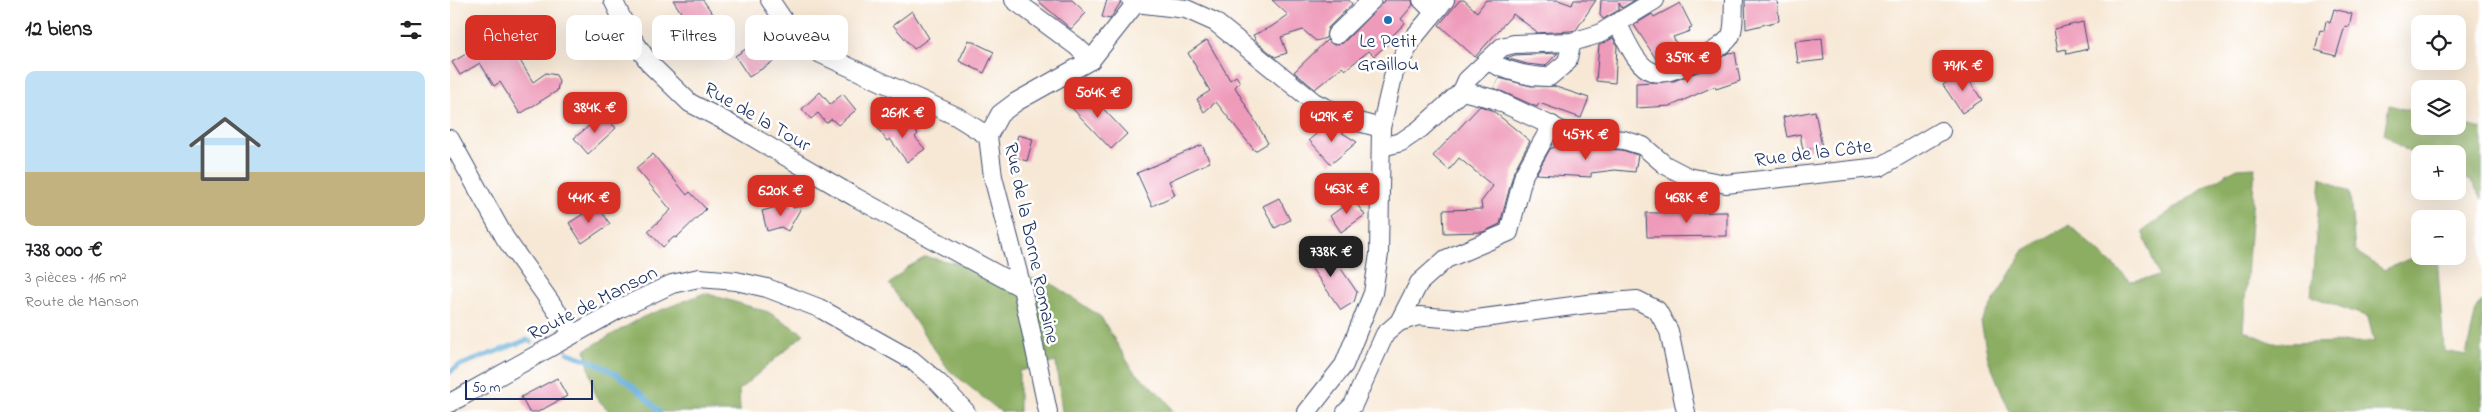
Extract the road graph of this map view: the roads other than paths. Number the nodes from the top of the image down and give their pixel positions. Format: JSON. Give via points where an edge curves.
{"nodes":[{"id":1,"x":613,"y":0,"type":"edge"},
{"id":2,"x":770,"y":0,"type":"edge"},
{"id":3,"x":1014,"y":0,"type":"edge"},
{"id":4,"x":1372,"y":0,"type":"edge"},
{"id":5,"x":1655,"y":0,"type":"edge"},
{"id":6,"x":1734,"y":0,"type":"edge"},
{"id":7,"x":1134,"y":1,"type":"edge"},
{"id":8,"x":1434,"y":4,"type":"edge"},
{"id":9,"x":1617,"y":23,"type":"junction"},
{"id":10,"x":1336,"y":35,"type":"dead end"},
{"id":11,"x":1572,"y":42,"type":"junction"},
{"id":12,"x":1091,"y":60,"type":"junction"},
{"id":13,"x":1487,"y":61,"type":"junction"},
{"id":14,"x":1462,"y":91,"type":"junction"},
{"id":15,"x":1552,"y":125,"type":"junction"},
{"id":16,"x":1381,"y":128,"type":"junction"},
{"id":17,"x":1941,"y":131,"type":"dead end"},
{"id":18,"x":988,"y":136,"type":"junction"},
{"id":19,"x":450,"y":138,"type":"edge"},
{"id":20,"x":1382,"y":147,"type":"junction"},
{"id":21,"x":1022,"y":288,"type":"junction"},
{"id":22,"x":1399,"y":322,"type":"junction"},
{"id":23,"x":573,"y":334,"type":"junction"},
{"id":24,"x":450,"y":403,"type":"edge"},
{"id":25,"x":966,"y":412,"type":"edge"},
{"id":26,"x":1048,"y":412,"type":"edge"},
{"id":27,"x":1307,"y":412,"type":"edge"},
{"id":28,"x":1346,"y":412,"type":"edge"},
{"id":29,"x":1686,"y":412,"type":"edge"}],
"edges":[{"from":1,"to":21,"type":"street","name":"Rue de la Tour","via":[[630,35],[650,64],[690,103]]},
{"from":2,"to":18,"type":"street","via":[[789,28],[821,54],[956,116]]},
{"from":3,"to":12,"type":"street"},
{"from":4,"to":10,"type":"street"},
{"from":5,"to":9,"type":"street"},
{"from":6,"to":9,"type":"street","via":[[1731,35],[1719,49],[1667,73],[1653,72],[1639,62]]},
{"from":7,"to":12,"type":"street","name":"Rue de la Borne Romaine"},
{"from":7,"to":16,"type":"street","via":[[1186,9],[1215,22],[1314,102],[1351,120]]},
{"from":8,"to":16,"type":"street","via":[[1397,65]]},
{"from":9,"to":11,"type":"street","via":[[1599,34]]},
{"from":11,"to":13,"type":"street","via":[[1514,44],[1502,47]]},
{"from":11,"to":13,"type":"street","via":[[1567,62],[1549,77],[1534,77]]},
{"from":12,"to":18,"type":"street","name":"Rue de la Borne Romaine","via":[[1016,102],[1000,114]]},
{"from":13,"to":14,"type":"street","via":[[1467,80]]},
{"from":14,"to":15,"type":"street","name":"Rue de la Côte","via":[[1494,99]]},
{"from":14,"to":20,"type":"street","via":[[1420,129],[1401,142]]},
{"from":15,"to":17,"type":"street","name":"Rue de la Côte","via":[[1570,135],[1624,140],[1643,146],[1665,165],[1688,177],[1726,184],[1880,167]]},
{"from":15,"to":22,"type":"street","via":[[1524,174],[1508,232],[1446,259],[1419,282]]},
{"from":16,"to":20,"type":"street"},
{"from":18,"to":21,"type":"street","name":"Rue de la Borne Romaine","via":[[992,176]]},
{"from":19,"to":23,"type":"street","via":[[505,238]]},
{"from":20,"to":27,"type":"street","via":[[1379,254],[1372,293],[1344,365]]},
{"from":21,"to":26,"type":"street","name":"Rue de la Borne Romaine"},
{"from":22,"to":28,"type":"street","via":[[1386,334],[1353,405]]},
{"from":22,"to":29,"type":"street","via":[[1419,316],[1469,320],[1637,300],[1657,310],[1669,331]]},
{"from":23,"to":24,"type":"street","name":"Route de Manson"},
{"from":23,"to":25,"type":"street","name":"Route de Manson","via":[[672,284],[699,278],[736,281],[767,288],[819,308],[868,334],[912,360]]}]}
